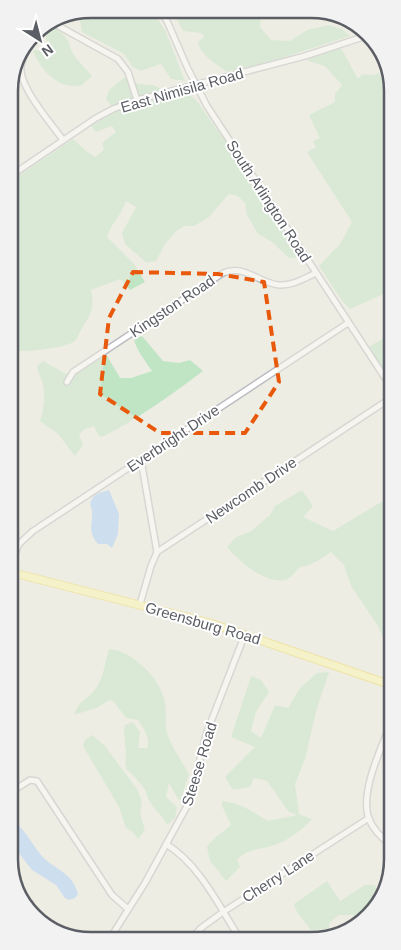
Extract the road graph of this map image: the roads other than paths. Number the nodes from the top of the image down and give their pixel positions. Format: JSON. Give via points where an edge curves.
{"nodes":[{"id":1,"x":164,"y":18,"type":"edge"},
{"id":2,"x":57,"y":25,"type":"edge"},
{"id":3,"x":361,"y":38,"type":"edge"},
{"id":4,"x":21,"y":68,"type":"edge"},
{"id":5,"x":196,"y":85,"type":"junction"},
{"id":6,"x":136,"y":100,"type":"junction"},
{"id":7,"x":63,"y":140,"type":"junction"},
{"id":8,"x":18,"y":171,"type":"edge"},
{"id":9,"x":316,"y":273,"type":"junction"},
{"id":10,"x":348,"y":323,"type":"junction"},
{"id":11,"x":384,"y":377,"type":"edge"},
{"id":12,"x":67,"y":382,"type":"dead end"},
{"id":13,"x":384,"y":403,"type":"edge"},
{"id":14,"x":141,"y":460,"type":"junction"},
{"id":15,"x":18,"y":547,"type":"edge"},
{"id":16,"x":157,"y":552,"type":"junction"},
{"id":17,"x":18,"y":574,"type":"edge"},
{"id":18,"x":140,"y":604,"type":"junction"},
{"id":19,"x":245,"y":634,"type":"junction"},
{"id":20,"x":383,"y":682,"type":"edge"},
{"id":21,"x":383,"y":746,"type":"edge"},
{"id":22,"x":18,"y":788,"type":"edge"},
{"id":23,"x":369,"y":818,"type":"junction"},
{"id":24,"x":383,"y":838,"type":"edge"},
{"id":25,"x":166,"y":844,"type":"junction"},
{"id":26,"x":128,"y":910,"type":"junction"},
{"id":27,"x":222,"y":912,"type":"junction"},
{"id":28,"x":114,"y":932,"type":"edge"},
{"id":29,"x":197,"y":932,"type":"edge"},
{"id":30,"x":235,"y":932,"type":"edge"}],
"edges":[{"from":1,"to":5,"type":"street","name":"South Arlington Road"},
{"from":2,"to":6,"type":"street","via":[[118,59],[128,72]]},
{"from":3,"to":5,"type":"street","name":"East Nimisila Road"},
{"from":4,"to":7,"type":"street","via":[[26,87]]},
{"from":5,"to":6,"type":"street","name":"East Nimisila Road"},
{"from":5,"to":9,"type":"street","name":"South Arlington Road"},
{"from":6,"to":7,"type":"street","name":"East Nimisila Road","via":[[103,114]]},
{"from":7,"to":8,"type":"street","name":"East Nimisila Road"},
{"from":9,"to":10,"type":"street","name":"South Arlington Road"},
{"from":9,"to":12,"type":"street","name":"Kingston Road","via":[[284,285],[241,271],[223,273],[73,372]]},
{"from":10,"to":11,"type":"street","name":"South Arlington Road"},
{"from":10,"to":14,"type":"street","name":"Everbright Drive"},
{"from":13,"to":16,"type":"street","name":"Newcomb Drive"},
{"from":14,"to":15,"type":"street","name":"Everbright Drive","via":[[26,536]]},
{"from":14,"to":16,"type":"street"},
{"from":16,"to":18,"type":"street"},
{"from":17,"to":18,"type":"main road","name":"Greensburg Road"},
{"from":18,"to":19,"type":"main road","name":"Greensburg Road"},
{"from":19,"to":20,"type":"main road","name":"Greensburg Road"},
{"from":19,"to":25,"type":"street","name":"Steese Road","via":[[207,732],[191,796]]},
{"from":21,"to":23,"type":"street","via":[[369,786]]},
{"from":22,"to":26,"type":"street","via":[[30,780],[36,781],[112,895]]},
{"from":23,"to":24,"type":"street"},
{"from":23,"to":27,"type":"street","name":"Cherry Lane"},
{"from":25,"to":26,"type":"street","name":"Steese Road"},
{"from":25,"to":27,"type":"street","via":[[187,859]]},
{"from":26,"to":28,"type":"street","name":"Steese Road"},
{"from":27,"to":29,"type":"street","name":"Cherry Lane"},
{"from":27,"to":30,"type":"street"}]}
